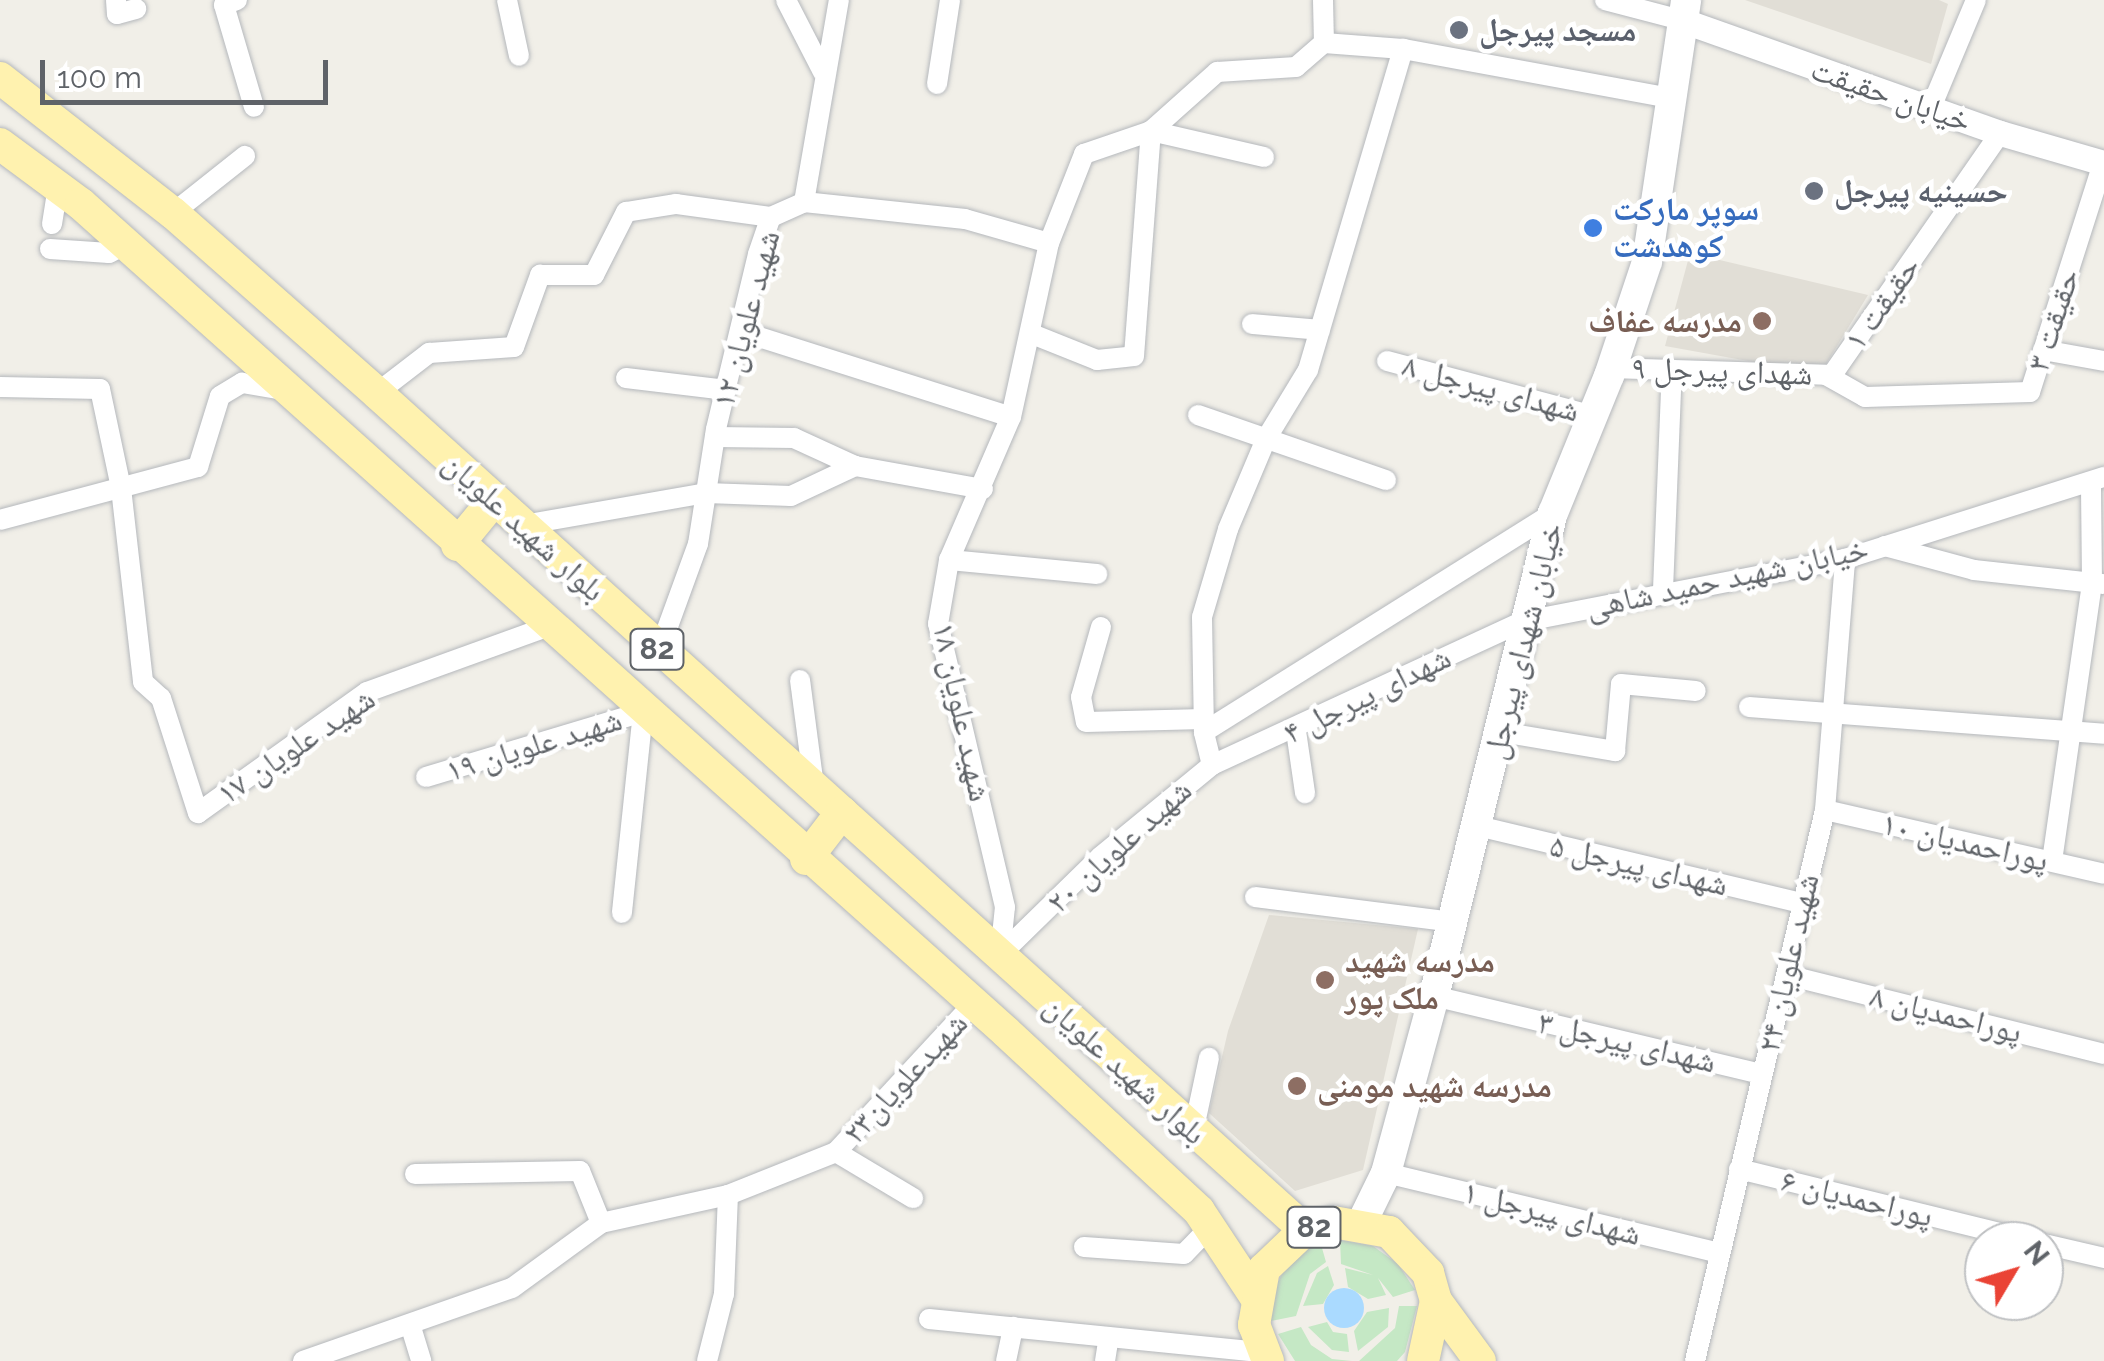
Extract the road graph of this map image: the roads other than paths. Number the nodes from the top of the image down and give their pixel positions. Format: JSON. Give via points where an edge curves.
{"nodes":[{"id":1,"x":116,"y":0,"type":"edge"},
{"id":2,"x":506,"y":0,"type":"edge"},
{"id":3,"x":786,"y":0,"type":"edge"},
{"id":4,"x":840,"y":0,"type":"edge"},
{"id":5,"x":950,"y":0,"type":"edge"},
{"id":6,"x":1323,"y":0,"type":"edge"},
{"id":7,"x":1604,"y":0,"type":"edge"},
{"id":8,"x":1976,"y":0,"type":"edge"},
{"id":9,"x":228,"y":2,"type":"edge"},
{"id":10,"x":136,"y":8,"type":"dead end"},
{"id":11,"x":1683,"y":10,"type":"edge"},
{"id":12,"x":1324,"y":43,"type":"junction"},
{"id":13,"x":1403,"y":49,"type":"junction"},
{"id":14,"x":519,"y":56,"type":"dead end"},
{"id":15,"x":822,"y":72,"type":"junction"},
{"id":16,"x":0,"y":78,"type":"edge"},
{"id":17,"x":937,"y":84,"type":"dead end"},
{"id":18,"x":1671,"y":98,"type":"junction"},
{"id":19,"x":254,"y":107,"type":"dead end"},
{"id":20,"x":1930,"y":110,"type":"junction"},
{"id":21,"x":1150,"y":131,"type":"junction"},
{"id":22,"x":2000,"y":133,"type":"junction"},
{"id":23,"x":0,"y":144,"type":"edge"},
{"id":24,"x":245,"y":156,"type":"dead end"},
{"id":25,"x":1264,"y":157,"type":"dead end"},
{"id":26,"x":2104,"y":163,"type":"edge"},
{"id":27,"x":58,"y":187,"type":"junction"},
{"id":28,"x":804,"y":202,"type":"junction"},
{"id":29,"x":173,"y":213,"type":"junction"},
{"id":30,"x":771,"y":217,"type":"junction"},
{"id":31,"x":52,"y":224,"type":"dead end"},
{"id":32,"x":1050,"y":243,"type":"junction"},
{"id":33,"x":125,"y":245,"type":"junction"},
{"id":34,"x":50,"y":249,"type":"dead end"},
{"id":35,"x":1252,"y":324,"type":"dead end"},
{"id":36,"x":1320,"y":330,"type":"junction"},
{"id":37,"x":740,"y":331,"type":"junction"},
{"id":38,"x":1032,"y":334,"type":"junction"},
{"id":39,"x":2042,"y":350,"type":"junction"},
{"id":40,"x":1387,"y":361,"type":"dead end"},
{"id":41,"x":2104,"y":361,"type":"edge"},
{"id":42,"x":1612,"y":368,"type":"junction"},
{"id":43,"x":1672,"y":370,"type":"junction"},
{"id":44,"x":1829,"y":375,"type":"junction"},
{"id":45,"x":626,"y":378,"type":"dead end"},
{"id":46,"x":0,"y":386,"type":"edge"},
{"id":47,"x":286,"y":390,"type":"junction"},
{"id":48,"x":726,"y":390,"type":"junction"},
{"id":49,"x":376,"y":392,"type":"junction"},
{"id":50,"x":1198,"y":415,"type":"dead end"},
{"id":51,"x":1594,"y":416,"type":"junction"},
{"id":52,"x":1011,"y":417,"type":"junction"},
{"id":53,"x":715,"y":436,"type":"junction"},
{"id":54,"x":1266,"y":439,"type":"junction"},
{"id":55,"x":855,"y":466,"type":"junction"},
{"id":56,"x":1386,"y":480,"type":"dead end"},
{"id":57,"x":2097,"y":480,"type":"edge"},
{"id":58,"x":121,"y":488,"type":"junction"},
{"id":59,"x":983,"y":489,"type":"junction"},
{"id":60,"x":706,"y":493,"type":"junction"},
{"id":61,"x":494,"y":500,"type":"junction"},
{"id":62,"x":1553,"y":513,"type":"junction"},
{"id":63,"x":0,"y":520,"type":"edge"},
{"id":64,"x":523,"y":525,"type":"junction"},
{"id":65,"x":457,"y":545,"type":"junction"},
{"id":66,"x":1883,"y":545,"type":"junction"},
{"id":67,"x":1846,"y":559,"type":"junction"},
{"id":68,"x":950,"y":560,"type":"junction"},
{"id":69,"x":1097,"y":574,"type":"dead end"},
{"id":70,"x":2098,"y":584,"type":"edge"},
{"id":71,"x":1663,"y":590,"type":"junction"},
{"id":72,"x":1521,"y":622,"type":"junction"},
{"id":73,"x":547,"y":626,"type":"junction"},
{"id":74,"x":1101,"y":627,"type":"dead end"},
{"id":75,"x":659,"y":651,"type":"junction"},
{"id":76,"x":800,"y":680,"type":"dead end"},
{"id":77,"x":1696,"y":691,"type":"dead end"},
{"id":78,"x":1749,"y":707,"type":"dead end"},
{"id":79,"x":642,"y":712,"type":"junction"},
{"id":80,"x":1835,"y":715,"type":"junction"},
{"id":81,"x":1204,"y":725,"type":"junction"},
{"id":82,"x":1296,"y":731,"type":"junction"},
{"id":83,"x":2071,"y":731,"type":"junction"},
{"id":84,"x":1501,"y":732,"type":"junction"},
{"id":85,"x":2104,"y":734,"type":"edge"},
{"id":86,"x":1212,"y":765,"type":"junction"},
{"id":87,"x":426,"y":777,"type":"dead end"},
{"id":88,"x":815,"y":789,"type":"junction"},
{"id":89,"x":1305,"y":793,"type":"dead end"},
{"id":90,"x":1825,"y":810,"type":"junction"},
{"id":91,"x":842,"y":812,"type":"junction"},
{"id":92,"x":1478,"y":826,"type":"junction"},
{"id":93,"x":806,"y":859,"type":"junction"},
{"id":94,"x":2052,"y":861,"type":"junction"},
{"id":95,"x":2104,"y":874,"type":"edge"},
{"id":96,"x":1255,"y":897,"type":"dead end"},
{"id":97,"x":1801,"y":903,"type":"junction"},
{"id":98,"x":622,"y":913,"type":"dead end"},
{"id":99,"x":1452,"y":922,"type":"junction"},
{"id":100,"x":1000,"y":955,"type":"junction"},
{"id":101,"x":1788,"y":975,"type":"junction"},
{"id":102,"x":1434,"y":996,"type":"junction"},
{"id":103,"x":974,"y":1004,"type":"junction"},
{"id":104,"x":2104,"y":1054,"type":"edge"},
{"id":105,"x":1208,"y":1058,"type":"dead end"},
{"id":106,"x":1762,"y":1074,"type":"junction"},
{"id":107,"x":1193,"y":1133,"type":"junction"},
{"id":108,"x":836,"y":1152,"type":"junction"},
{"id":109,"x":1740,"y":1169,"type":"junction"},
{"id":110,"x":1386,"y":1173,"type":"junction"},
{"id":111,"x":415,"y":1174,"type":"dead end"},
{"id":112,"x":728,"y":1195,"type":"junction"},
{"id":113,"x":913,"y":1198,"type":"dead end"},
{"id":114,"x":1362,"y":1222,"type":"junction"},
{"id":115,"x":601,"y":1223,"type":"junction"},
{"id":116,"x":1964,"y":1224,"type":"edge"},
{"id":117,"x":1210,"y":1227,"type":"junction"},
{"id":118,"x":1305,"y":1230,"type":"junction"},
{"id":119,"x":1084,"y":1247,"type":"dead end"},
{"id":120,"x":2064,"y":1249,"type":"edge"},
{"id":121,"x":1718,"y":1253,"type":"junction"},
{"id":122,"x":2104,"y":1258,"type":"edge"},
{"id":123,"x":1255,"y":1296,"type":"junction"},
{"id":124,"x":1436,"y":1301,"type":"junction"},
{"id":125,"x":929,"y":1319,"type":"dead end"},
{"id":126,"x":410,"y":1324,"type":"junction"},
{"id":127,"x":1013,"y":1327,"type":"junction"},
{"id":128,"x":1109,"y":1337,"type":"junction"},
{"id":129,"x":1265,"y":1357,"type":"edge"},
{"id":130,"x":303,"y":1361,"type":"edge"},
{"id":131,"x":421,"y":1361,"type":"edge"},
{"id":132,"x":707,"y":1361,"type":"edge"},
{"id":133,"x":1006,"y":1361,"type":"edge"},
{"id":134,"x":1105,"y":1361,"type":"edge"},
{"id":135,"x":1423,"y":1361,"type":"edge"},
{"id":136,"x":1480,"y":1361,"type":"edge"},
{"id":137,"x":1695,"y":1361,"type":"edge"}],
"edges":[{"from":1,"to":10,"type":"street","via":[[117,14]]},
{"from":2,"to":14,"type":"street"},
{"from":3,"to":15,"type":"street"},
{"from":4,"to":15,"type":"street","name":"شهید علویان ۱۲"},
{"from":5,"to":17,"type":"street"},
{"from":6,"to":12,"type":"street"},
{"from":7,"to":11,"type":"street"},
{"from":8,"to":20,"type":"street"},
{"from":9,"to":19,"type":"street"},
{"from":11,"to":18,"type":"main road","name":"خیابان شهدای پیرجل"},
{"from":11,"to":20,"type":"street","name":"خیابان حقیقت"},
{"from":12,"to":13,"type":"street"},
{"from":12,"to":21,"type":"street","via":[[1296,67],[1217,72]]},
{"from":13,"to":18,"type":"street"},
{"from":13,"to":36,"type":"street","name":"شهید علویان ۲۰"},
{"from":15,"to":28,"type":"street","name":"شهید علویان ۱۲"},
{"from":16,"to":29,"type":"main road","name":"بلوار شهید علویان","number":"82"},
{"from":18,"to":42,"type":"main road","name":"خیابان شهدای پیرجل","via":[[1647,262]]},
{"from":20,"to":22,"type":"street","name":"خیابان حقیقت"},
{"from":21,"to":25,"type":"street"},
{"from":21,"to":32,"type":"street","name":"شهید علویان ۱۸","via":[[1084,154]]},
{"from":21,"to":38,"type":"street","via":[[1134,356],[1096,360]]},
{"from":22,"to":26,"type":"street","name":"خیابان حقیقت"},
{"from":22,"to":44,"type":"street","name":"حقیقت ۱"},
{"from":23,"to":27,"type":"main road","name":"بلوار شهید علویان","number":"82"},
{"from":24,"to":29,"type":"street"},
{"from":26,"to":39,"type":"street","name":"حقیقت ۳"},
{"from":27,"to":31,"type":"street"},
{"from":27,"to":33,"type":"main road","name":"بلوار شهید علویان","number":"82"},
{"from":28,"to":30,"type":"street","name":"شهید علویان ۱۲"},
{"from":28,"to":32,"type":"street","via":[[965,219]]},
{"from":29,"to":49,"type":"main road","name":"بلوار شهید علویان","number":"82"},
{"from":30,"to":37,"type":"street","name":"شهید علویان ۱۲"},
{"from":30,"to":49,"type":"street","via":[[676,204],[626,212],[594,275],[540,274],[514,346],[430,354]]},
{"from":32,"to":38,"type":"street","name":"شهید علویان ۱۸"},
{"from":33,"to":34,"type":"street","via":[[109,254]]},
{"from":33,"to":47,"type":"main road","name":"بلوار شهید علویان","number":"82"},
{"from":35,"to":36,"type":"street"},
{"from":36,"to":54,"type":"street","name":"شهید علویان ۲۰","via":[[1308,370]]},
{"from":37,"to":48,"type":"street","name":"شهید علویان ۱۲"},
{"from":37,"to":52,"type":"street"},
{"from":38,"to":52,"type":"street","name":"شهید علویان ۱۸"},
{"from":39,"to":41,"type":"street"},
{"from":39,"to":44,"type":"street","name":"حقیقت ۳","via":[[2030,392],[1865,398]]},
{"from":40,"to":51,"type":"street","name":"شهدای پیرجل ۸"},
{"from":42,"to":43,"type":"street","name":"شهدای پیرجل ۹"},
{"from":42,"to":51,"type":"main road","name":"خیابان شهدای پیرجل"},
{"from":43,"to":44,"type":"street","name":"شهدای پیرجل ۹"},
{"from":43,"to":71,"type":"street"},
{"from":45,"to":48,"type":"street"},
{"from":46,"to":58,"type":"street","via":[[100,390]]},
{"from":47,"to":58,"type":"street","via":[[242,384],[220,396],[198,467]]},
{"from":47,"to":65,"type":"main road","name":"بلوار شهید علویان","number":"82"},
{"from":48,"to":53,"type":"street","name":"شهید علویان ۱۲"},
{"from":49,"to":61,"type":"main road","name":"بلوار شهید علویان","number":"82"},
{"from":50,"to":54,"type":"street"},
{"from":51,"to":62,"type":"main road","name":"خیابان شهدای پیرجل"},
{"from":52,"to":59,"type":"street","name":"شهید علویان ۱۸"},
{"from":53,"to":55,"type":"street","via":[[794,438]]},
{"from":53,"to":60,"type":"street","name":"شهید علویان ۱۲"},
{"from":54,"to":56,"type":"street"},
{"from":54,"to":81,"type":"street","name":"شهید علویان ۲۰","via":[[1228,529],[1202,618]]},
{"from":55,"to":59,"type":"street"},
{"from":55,"to":60,"type":"street","via":[[791,496]]},
{"from":57,"to":66,"type":"street","name":"خیابان شهید حمید شاهی"},
{"from":57,"to":70,"type":"street"},
{"from":58,"to":63,"type":"street"},
{"from":58,"to":73,"type":"street","name":"شهید علویان ۱۷","via":[[143,682],[161,698],[198,813],[368,692]]},
{"from":59,"to":68,"type":"street","name":"شهید علویان ۱۸"},
{"from":60,"to":64,"type":"street"},
{"from":60,"to":75,"type":"street","name":"شهید علویان ۱۲","via":[[698,544]]},
{"from":61,"to":64,"type":"main road","name":"بلوار شهید علویان","number":"82"},
{"from":61,"to":65,"type":"main road"},
{"from":62,"to":72,"type":"main road","name":"خیابان شهدای پیرجل"},
{"from":62,"to":81,"type":"street"},
{"from":64,"to":75,"type":"main road","name":"بلوار شهید علویان","number":"82"},
{"from":65,"to":73,"type":"main road","name":"بلوار شهید علویان","number":"82"},
{"from":66,"to":67,"type":"street","name":"خیابان شهید حمید شاهی"},
{"from":66,"to":70,"type":"street","via":[[1974,570]]},
{"from":67,"to":71,"type":"street","name":"خیابان شهید حمید شاهی"},
{"from":67,"to":80,"type":"street","name":"شهید علویان ۲۴"},
{"from":68,"to":69,"type":"street"},
{"from":68,"to":100,"type":"street","name":"شهید علویان ۱۸","via":[[938,624],[1005,907]]},
{"from":70,"to":83,"type":"street"},
{"from":71,"to":72,"type":"street","name":"خیابان شهید حمید شاهی"},
{"from":72,"to":82,"type":"street","name":"شهدای پیرجل ۴"},
{"from":72,"to":84,"type":"main road","name":"خیابان شهدای پیرجل"},
{"from":73,"to":79,"type":"main road","name":"بلوار شهید علویان","number":"82"},
{"from":74,"to":81,"type":"street","via":[[1081,697],[1086,722]]},
{"from":75,"to":88,"type":"main road","name":"بلوار شهید علویان","number":"82"},
{"from":76,"to":88,"type":"street"},
{"from":77,"to":84,"type":"street","via":[[1620,684],[1615,751]]},
{"from":78,"to":80,"type":"street"},
{"from":79,"to":87,"type":"street","name":"شهید علویان ۱۹"},
{"from":79,"to":93,"type":"main road","name":"بلوار شهید علویان","number":"82"},
{"from":79,"to":98,"type":"street"},
{"from":80,"to":83,"type":"street"},
{"from":80,"to":90,"type":"street","name":"شهید علویان ۲۴"},
{"from":81,"to":86,"type":"street","name":"شهید علویان ۲۰"},
{"from":82,"to":86,"type":"street","name":"شهدای پیرجل ۴"},
{"from":82,"to":89,"type":"street"},
{"from":83,"to":85,"type":"street"},
{"from":83,"to":94,"type":"street"},
{"from":84,"to":92,"type":"main road","name":"خیابان شهدای پیرجل"},
{"from":86,"to":100,"type":"street","name":"شهید علویان ۲۰","via":[[1100,857]]},
{"from":88,"to":91,"type":"main road","name":"بلوار شهید علویان","number":"82"},
{"from":90,"to":94,"type":"street","name":"پوراحمدیان ۱۰"},
{"from":90,"to":97,"type":"street","name":"شهید علویان ۲۴"},
{"from":91,"to":93,"type":"main road"},
{"from":91,"to":100,"type":"main road","name":"بلوار شهید علویان","number":"82"},
{"from":92,"to":97,"type":"street","name":"شهدای پیرجل ۵"},
{"from":92,"to":99,"type":"main road","name":"خیابان شهدای پیرجل"},
{"from":93,"to":103,"type":"main road","name":"بلوار شهید علویان","number":"82"},
{"from":94,"to":95,"type":"street","name":"پوراحمدیان ۱۰"},
{"from":96,"to":99,"type":"street"},
{"from":97,"to":101,"type":"street","name":"شهید علویان ۲۴"},
{"from":99,"to":102,"type":"main road","name":"خیابان شهدای پیرجل"},
{"from":100,"to":107,"type":"main road","name":"بلوار شهید علویان","number":"82"},
{"from":101,"to":104,"type":"street","name":"پوراحمدیان ۸"},
{"from":101,"to":106,"type":"street","name":"شهید علویان ۲۴"},
{"from":102,"to":106,"type":"street","name":"شهدای پیرجل ۳"},
{"from":102,"to":110,"type":"main road","name":"خیابان شهدای پیرجل"},
{"from":103,"to":108,"type":"street","name":"شهیدعلویان۲۳"},
{"from":103,"to":117,"type":"main road","name":"بلوار شهید علویان","number":"82"},
{"from":105,"to":107,"type":"street"},
{"from":106,"to":109,"type":"street","name":"شهید علویان ۲۴"},
{"from":107,"to":118,"type":"main road","name":"بلوار شهید علویان","number":"82"},
{"from":108,"to":112,"type":"street"},
{"from":108,"to":113,"type":"street"},
{"from":109,"to":116,"type":"street","name":"پوراحمدیان ۶"},
{"from":109,"to":121,"type":"street","name":"شهید علویان ۲۴"},
{"from":110,"to":114,"type":"main road","name":"خیابان شهدای پیرجل"},
{"from":110,"to":121,"type":"street","name":"شهدای ‍‍‍‍‍‍پیرجل ۱"},
{"from":111,"to":115,"type":"street","via":[[580,1171]]},
{"from":112,"to":115,"type":"street"},
{"from":112,"to":132,"type":"street","via":[[724,1294]]},
{"from":114,"to":118,"type":"main road","number":"82"},
{"from":114,"to":124,"type":"main road","number":"82","via":[[1412,1250]]},
{"from":115,"to":126,"type":"street","via":[[512,1288]]},
{"from":117,"to":119,"type":"street","via":[[1184,1254]]},
{"from":117,"to":123,"type":"main road","name":"بلوار شهید علویان","number":"82"},
{"from":118,"to":123,"type":"main road","number":"82","via":[[1282,1246]]},
{"from":120,"to":122,"type":"street"},
{"from":121,"to":137,"type":"street","name":"شهید علویان ۲۴"},
{"from":123,"to":129,"type":"main road","number":"82"},
{"from":124,"to":135,"type":"main road"},
{"from":124,"to":136,"type":"main road","number":"82"},
{"from":125,"to":127,"type":"street"},
{"from":126,"to":130,"type":"street"},
{"from":126,"to":131,"type":"street"},
{"from":127,"to":128,"type":"street"},
{"from":127,"to":133,"type":"street"},
{"from":128,"to":129,"type":"street"},
{"from":128,"to":134,"type":"street"}]}
